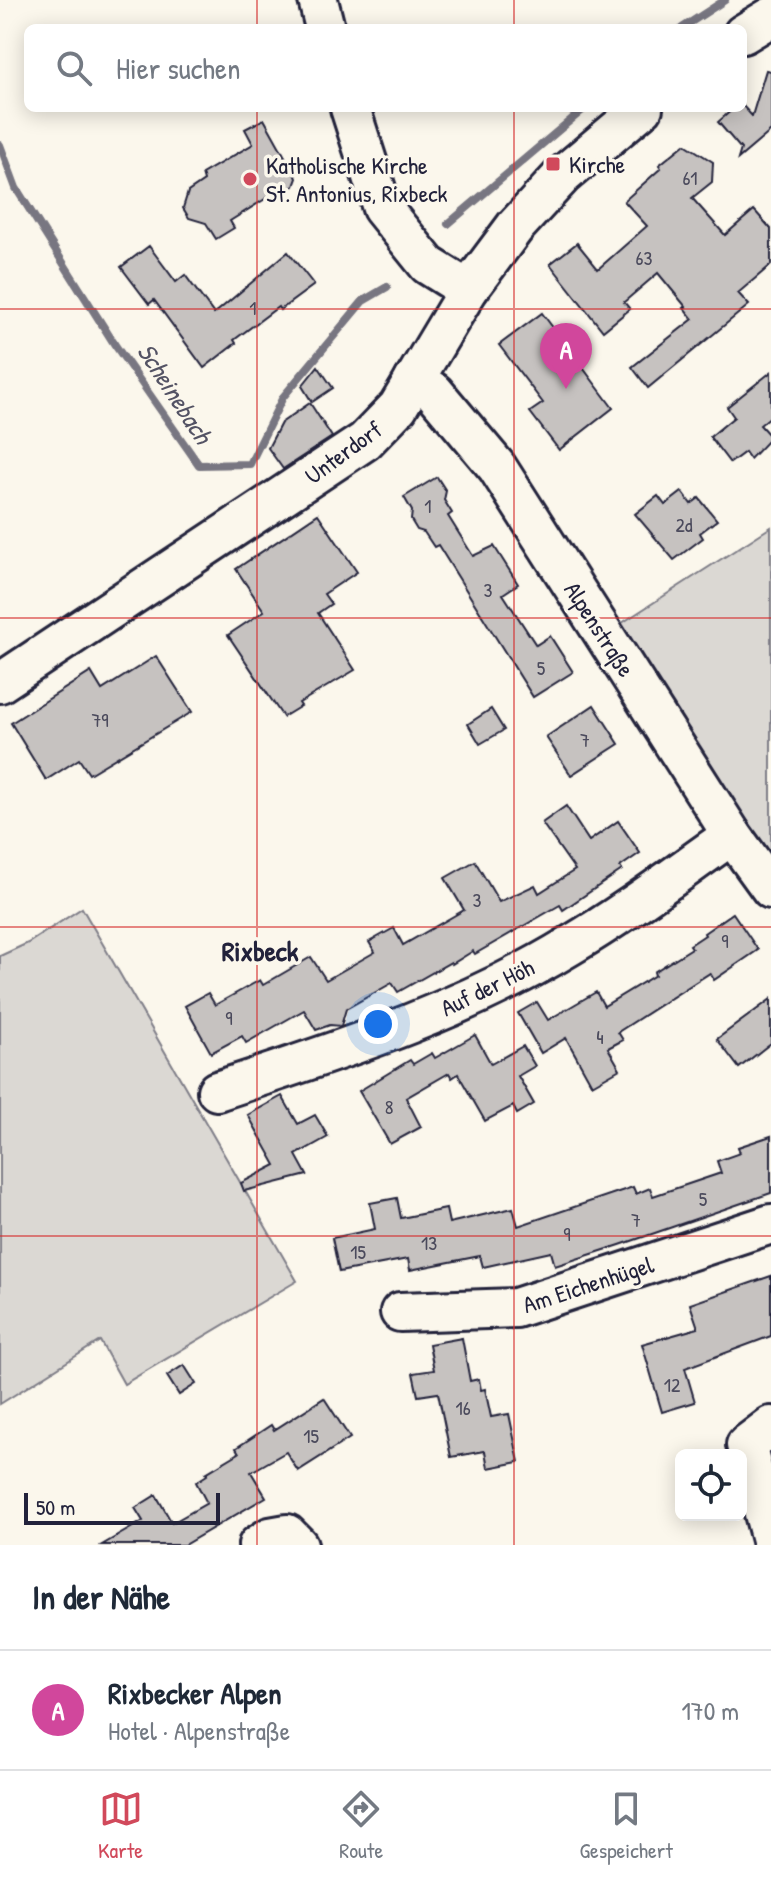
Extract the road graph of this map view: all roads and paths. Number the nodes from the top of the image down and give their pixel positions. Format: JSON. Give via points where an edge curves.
{"nodes":[{"id":1,"x":318,"y":0,"type":"edge"},
{"id":2,"x":771,"y":17,"type":"edge"},
{"id":3,"x":324,"y":24,"type":"edge"},
{"id":4,"x":747,"y":32,"type":"edge"},
{"id":5,"x":351,"y":112,"type":"edge"},
{"id":6,"x":638,"y":112,"type":"edge"},
{"id":7,"x":468,"y":290,"type":"junction"},
{"id":8,"x":414,"y":380,"type":"junction"},
{"id":9,"x":0,"y":683,"type":"edge"},
{"id":10,"x":732,"y":835,"type":"junction"},
{"id":11,"x":771,"y":889,"type":"edge"},
{"id":12,"x":217,"y":1091,"type":"dead end"},
{"id":13,"x":771,"y":1224,"type":"edge"},
{"id":14,"x":400,"y":1312,"type":"dead end"},
{"id":15,"x":771,"y":1426,"type":"edge"},
{"id":16,"x":771,"y":1540,"type":"edge"},
{"id":17,"x":258,"y":1545,"type":"edge"},
{"id":18,"x":298,"y":1545,"type":"edge"}],
"edges":[{"from":1,"to":3,"type":"street"},
{"from":2,"to":4,"type":"street"},
{"from":5,"to":7,"type":"street","via":[[382,208],[428,265]]},
{"from":6,"to":7,"type":"street","name":"Unterdorf","via":[[562,176]]},
{"from":7,"to":8,"type":"street","name":"Unterdorf"},
{"from":8,"to":9,"type":"street","name":"Unterdorf","via":[[365,441]]},
{"from":8,"to":10,"type":"street","name":"Alpenstraße","via":[[434,392],[497,467]]},
{"from":10,"to":11,"type":"street","name":"Alpenstraße"},
{"from":10,"to":12,"type":"street","name":"Auf der Höh","via":[[571,946],[476,995],[375,1038]]},
{"from":13,"to":14,"type":"street","name":"Am Eichenhügel","via":[[516,1308]]},
{"from":15,"to":16,"type":"street","via":[[746,1445]]},
{"from":17,"to":18,"type":"street","via":[[287,1534]]}]}
